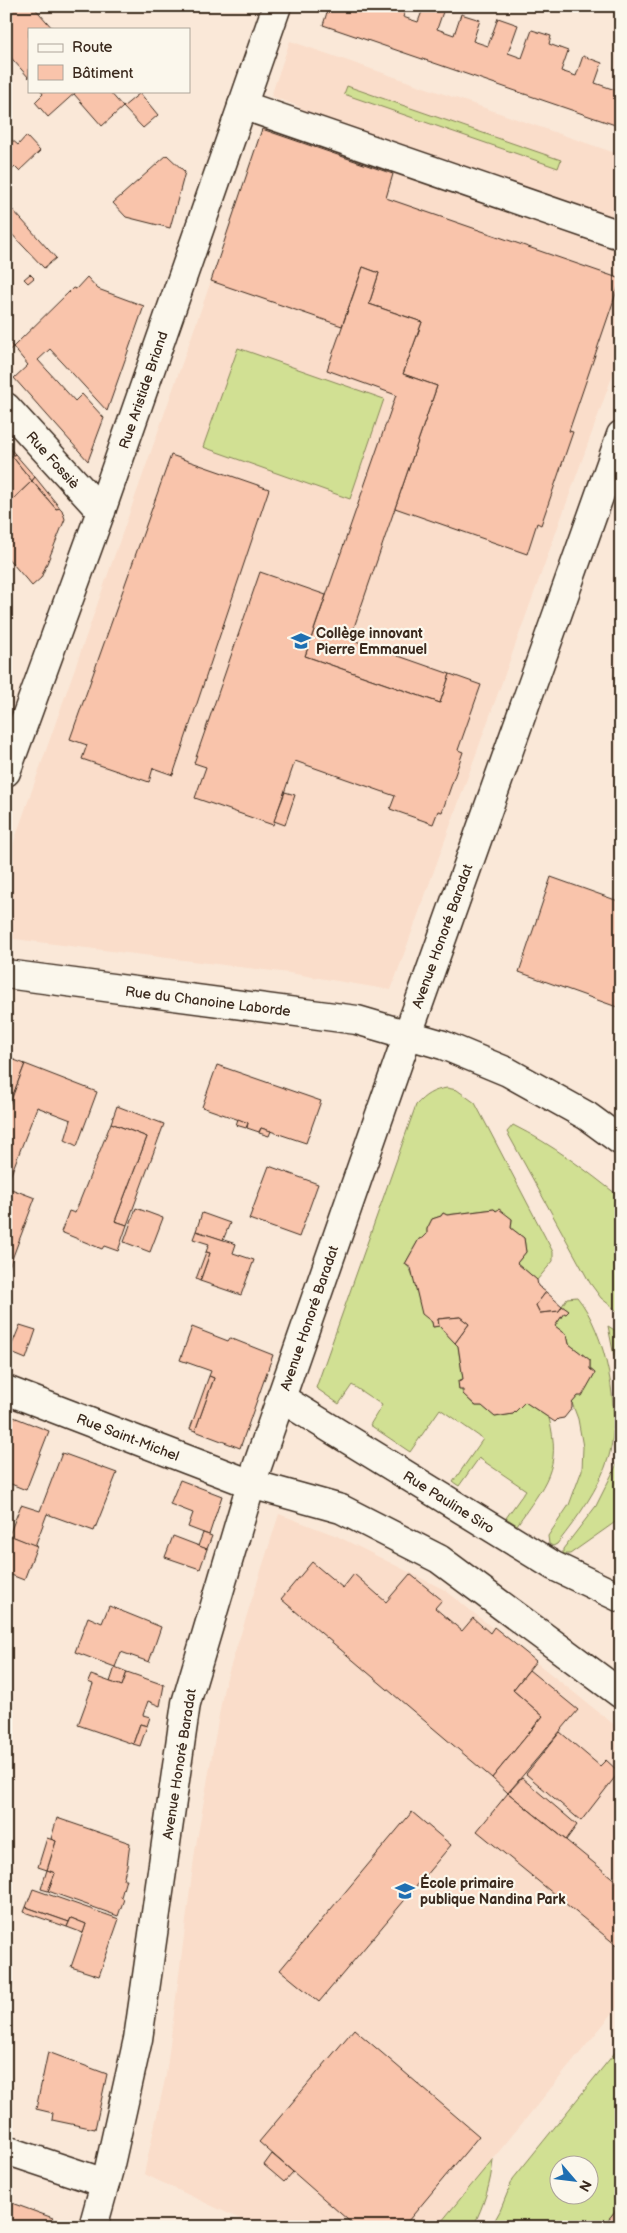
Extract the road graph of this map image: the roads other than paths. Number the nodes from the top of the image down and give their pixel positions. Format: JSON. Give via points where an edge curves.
{"nodes":[{"id":1,"x":276,"y":6,"type":"edge"},
{"id":2,"x":242,"y":105,"type":"junction"},
{"id":3,"x":614,"y":233,"type":"dead end"},
{"id":4,"x":6,"y":407,"type":"edge"},
{"id":5,"x":621,"y":435,"type":"edge"},
{"id":6,"x":101,"y":511,"type":"junction"},
{"id":7,"x":6,"y":771,"type":"edge"},
{"id":8,"x":6,"y":974,"type":"edge"},
{"id":9,"x":408,"y":1034,"type":"junction"},
{"id":10,"x":620,"y":1140,"type":"edge"},
{"id":11,"x":6,"y":1390,"type":"edge"},
{"id":12,"x":281,"y":1398,"type":"junction"},
{"id":13,"x":251,"y":1484,"type":"junction"},
{"id":14,"x":621,"y":1598,"type":"edge"},
{"id":15,"x":621,"y":1694,"type":"edge"},
{"id":16,"x":6,"y":2150,"type":"edge"},
{"id":17,"x":105,"y":2183,"type":"junction"},
{"id":18,"x":93,"y":2227,"type":"edge"}],
"edges":[{"from":1,"to":2,"type":"street","name":"Rue Aristide Briand"},
{"from":2,"to":3,"type":"street"},
{"from":2,"to":6,"type":"street","name":"Rue Aristide Briand"},
{"from":4,"to":6,"type":"street","name":"Rue Fossiè"},
{"from":5,"to":9,"type":"street","name":"Avenue Honoré Baradat"},
{"from":6,"to":7,"type":"street","name":"Rue Aristide Briand"},
{"from":8,"to":9,"type":"street","name":"Rue du Chanoine Laborde","via":[[357,1020]]},
{"from":9,"to":10,"type":"street","name":"Rue du Chanoine Laborde","via":[[444,1045],[508,1072],[587,1116]]},
{"from":9,"to":12,"type":"street","name":"Avenue Honoré Baradat"},
{"from":11,"to":13,"type":"street","name":"Rue Saint-Michel"},
{"from":12,"to":13,"type":"street","name":"Avenue Honoré Baradat"},
{"from":12,"to":14,"type":"street","name":"Rue Pauline Siro","via":[[554,1566]]},
{"from":13,"to":15,"type":"street","name":"Rue Saint-Michel","via":[[342,1509],[439,1559]]},
{"from":13,"to":17,"type":"street","name":"Avenue Honoré Baradat","via":[[186,1703],[138,2038]]},
{"from":16,"to":17,"type":"street"},
{"from":17,"to":18,"type":"street","name":"Avenue Honoré Baradat"}]}
